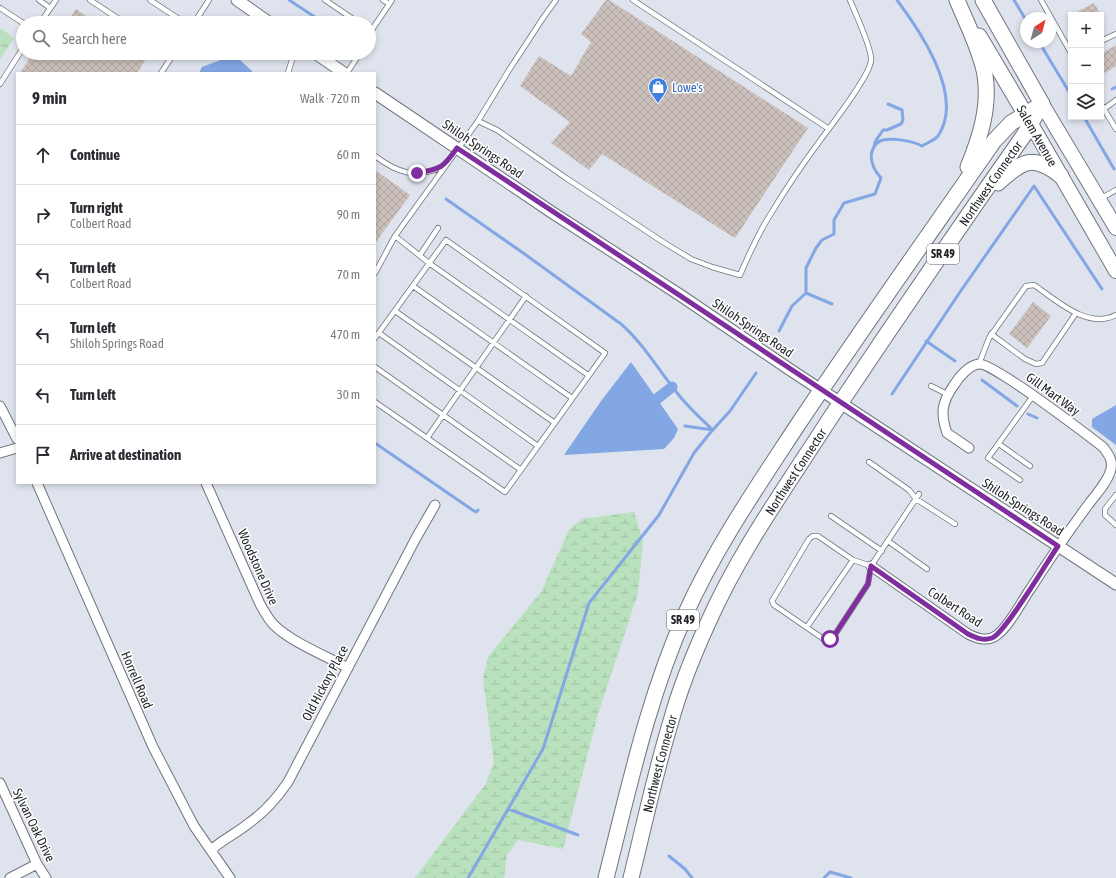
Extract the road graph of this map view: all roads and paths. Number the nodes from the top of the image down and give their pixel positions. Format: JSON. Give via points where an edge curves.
{"nodes":[{"id":1,"x":39,"y":0,"type":"edge"},
{"id":2,"x":56,"y":0,"type":"edge"},
{"id":3,"x":90,"y":0,"type":"edge"},
{"id":4,"x":150,"y":0,"type":"edge"},
{"id":5,"x":209,"y":0,"type":"edge"},
{"id":6,"x":237,"y":0,"type":"edge"},
{"id":7,"x":325,"y":0,"type":"edge"},
{"id":8,"x":383,"y":0,"type":"edge"},
{"id":9,"x":556,"y":0,"type":"edge"},
{"id":10,"x":633,"y":0,"type":"edge"},
{"id":11,"x":850,"y":0,"type":"edge"},
{"id":12,"x":958,"y":0,"type":"edge"},
{"id":13,"x":983,"y":0,"type":"edge"},
{"id":14,"x":1041,"y":0,"type":"edge"},
{"id":15,"x":390,"y":2,"type":"edge"},
{"id":16,"x":0,"y":8,"type":"edge"},
{"id":17,"x":50,"y":8,"type":"junction"},
{"id":18,"x":45,"y":16,"type":"edge"},
{"id":19,"x":114,"y":16,"type":"edge"},
{"id":20,"x":174,"y":16,"type":"edge"},
{"id":21,"x":199,"y":16,"type":"edge"},
{"id":22,"x":260,"y":16,"type":"edge"},
{"id":23,"x":349,"y":16,"type":"edge"},
{"id":24,"x":16,"y":18,"type":"edge"},
{"id":25,"x":376,"y":22,"type":"edge"},
{"id":26,"x":1116,"y":34,"type":"edge"},
{"id":27,"x":1104,"y":40,"type":"edge"},
{"id":28,"x":1068,"y":48,"type":"edge"},
{"id":29,"x":16,"y":59,"type":"edge"},
{"id":30,"x":169,"y":60,"type":"edge"},
{"id":31,"x":292,"y":60,"type":"edge"},
{"id":32,"x":324,"y":60,"type":"edge"},
{"id":33,"x":356,"y":60,"type":"edge"},
{"id":34,"x":162,"y":72,"type":"edge"},
{"id":35,"x":288,"y":72,"type":"edge"},
{"id":36,"x":342,"y":72,"type":"edge"},
{"id":37,"x":349,"y":72,"type":"edge"},
{"id":38,"x":0,"y":84,"type":"edge"},
{"id":39,"x":376,"y":94,"type":"edge"},
{"id":40,"x":376,"y":99,"type":"edge"},
{"id":41,"x":1116,"y":100,"type":"edge"},
{"id":42,"x":389,"y":102,"type":"junction"},
{"id":43,"x":1042,"y":104,"type":"junction"},
{"id":44,"x":1104,"y":105,"type":"edge"},
{"id":45,"x":1104,"y":109,"type":"edge"},
{"id":46,"x":1028,"y":118,"type":"junction"},
{"id":47,"x":478,"y":121,"type":"junction"},
{"id":48,"x":830,"y":129,"type":"junction"},
{"id":49,"x":1116,"y":129,"type":"edge"},
{"id":50,"x":457,"y":148,"type":"junction"},
{"id":51,"x":376,"y":157,"type":"edge"},
{"id":52,"x":444,"y":166,"type":"junction"},
{"id":53,"x":1061,"y":176,"type":"junction"},
{"id":54,"x":1116,"y":190,"type":"edge"},
{"id":55,"x":958,"y":192,"type":"junction"},
{"id":56,"x":981,"y":198,"type":"junction"},
{"id":57,"x":1099,"y":200,"type":"junction"},
{"id":58,"x":438,"y":228,"type":"dead end"},
{"id":59,"x":1116,"y":228,"type":"edge"},
{"id":60,"x":395,"y":236,"type":"junction"},
{"id":61,"x":420,"y":255,"type":"junction"},
{"id":62,"x":429,"y":263,"type":"junction"},
{"id":63,"x":376,"y":271,"type":"edge"},
{"id":64,"x":1116,"y":271,"type":"edge"},
{"id":65,"x":413,"y":286,"type":"junction"},
{"id":66,"x":526,"y":296,"type":"junction"},
{"id":67,"x":395,"y":311,"type":"junction"},
{"id":68,"x":1076,"y":313,"type":"junction"},
{"id":69,"x":1116,"y":315,"type":"edge"},
{"id":70,"x":510,"y":319,"type":"junction"},
{"id":71,"x":378,"y":333,"type":"junction"},
{"id":72,"x":991,"y":334,"type":"junction"},
{"id":73,"x":376,"y":336,"type":"edge"},
{"id":74,"x":494,"y":342,"type":"junction"},
{"id":75,"x":979,"y":364,"type":"junction"},
{"id":76,"x":376,"y":368,"type":"edge"},
{"id":77,"x":476,"y":368,"type":"junction"},
{"id":78,"x":588,"y":375,"type":"junction"},
{"id":79,"x":931,"y":386,"type":"dead end"},
{"id":80,"x":460,"y":390,"type":"junction"},
{"id":81,"x":822,"y":390,"type":"junction"},
{"id":82,"x":947,"y":394,"type":"junction"},
{"id":83,"x":1033,"y":396,"type":"junction"},
{"id":84,"x":572,"y":398,"type":"junction"},
{"id":85,"x":841,"y":402,"type":"junction"},
{"id":86,"x":376,"y":403,"type":"edge"},
{"id":87,"x":0,"y":406,"type":"edge"},
{"id":88,"x":442,"y":415,"type":"junction"},
{"id":89,"x":554,"y":423,"type":"junction"},
{"id":90,"x":16,"y":437,"type":"edge"},
{"id":91,"x":427,"y":438,"type":"junction"},
{"id":92,"x":998,"y":444,"type":"junction"},
{"id":93,"x":538,"y":446,"type":"junction"},
{"id":94,"x":16,"y":448,"type":"edge"},
{"id":95,"x":969,"y":448,"type":"dead end"},
{"id":96,"x":0,"y":453,"type":"edge"},
{"id":97,"x":869,"y":462,"type":"dead end"},
{"id":98,"x":1030,"y":466,"type":"dead end"},
{"id":99,"x":521,"y":470,"type":"junction"},
{"id":100,"x":1020,"y":480,"type":"dead end"},
{"id":101,"x":37,"y":484,"type":"edge"},
{"id":102,"x":206,"y":484,"type":"edge"},
{"id":103,"x":919,"y":494,"type":"dead end"},
{"id":104,"x":1116,"y":494,"type":"edge"},
{"id":105,"x":916,"y":499,"type":"junction"},
{"id":106,"x":435,"y":505,"type":"dead end"},
{"id":107,"x":831,"y":516,"type":"dead end"},
{"id":108,"x":956,"y":524,"type":"dead end"},
{"id":109,"x":1116,"y":525,"type":"edge"},
{"id":110,"x":888,"y":541,"type":"junction"},
{"id":111,"x":1058,"y":546,"type":"junction"},
{"id":112,"x":882,"y":551,"type":"junction"},
{"id":113,"x":853,"y":560,"type":"junction"},
{"id":114,"x":871,"y":566,"type":"junction"},
{"id":115,"x":927,"y":569,"type":"dead end"},
{"id":116,"x":1116,"y":584,"type":"edge"},
{"id":117,"x":807,"y":627,"type":"junction"},
{"id":118,"x":348,"y":668,"type":"junction"},
{"id":119,"x":0,"y":783,"type":"edge"},
{"id":120,"x":211,"y":850,"type":"junction"},
{"id":121,"x":37,"y":864,"type":"junction"},
{"id":122,"x":10,"y":878,"type":"edge"},
{"id":123,"x":46,"y":878,"type":"edge"},
{"id":124,"x":230,"y":878,"type":"edge"},
{"id":125,"x":606,"y":878,"type":"edge"},
{"id":126,"x":631,"y":878,"type":"edge"}],
"edges":[{"from":1,"to":17,"type":"lane"},
{"from":2,"to":17,"type":"lane"},
{"from":3,"to":19,"type":"lane"},
{"from":4,"to":20,"type":"lane"},
{"from":5,"to":21,"type":"lane"},
{"from":6,"to":22,"type":"street"},
{"from":7,"to":23,"type":"lane"},
{"from":8,"to":15,"type":"lane"},
{"from":9,"to":47,"type":"lane"},
{"from":10,"to":48,"type":"lane"},
{"from":11,"to":48,"type":"lane","via":[[871,53],[871,63]]},
{"from":12,"to":46,"type":"highway","name":"Salem Avenue"},
{"from":12,"to":55,"type":"highway","number":"SR 49","via":[[976,46],[987,93],[983,124]]},
{"from":13,"to":43,"type":"highway","name":"Salem Avenue"},
{"from":14,"to":28,"type":"lane"},
{"from":15,"to":25,"type":"lane"},
{"from":16,"to":24,"type":"lane"},
{"from":17,"to":18,"type":"lane"},
{"from":26,"to":27,"type":"lane"},
{"from":29,"to":38,"type":"lane"},
{"from":30,"to":34,"type":"lane"},
{"from":31,"to":35,"type":"lane"},
{"from":32,"to":36,"type":"street"},
{"from":33,"to":37,"type":"lane"},
{"from":39,"to":42,"type":"street","name":"Shiloh Springs Road"},
{"from":40,"to":42,"type":"lane"},
{"from":41,"to":44,"type":"lane"},
{"from":42,"to":50,"type":"street","name":"Shiloh Springs Road"},
{"from":43,"to":46,"type":"highway"},
{"from":43,"to":57,"type":"main road","name":"Salem Avenue"},
{"from":45,"to":49,"type":"lane"},
{"from":46,"to":53,"type":"main road","name":"Salem Avenue"},
{"from":46,"to":55,"type":"highway","via":[[1011,123],[994,141]]},
{"from":46,"to":56,"type":"highway","name":"Northwest Connector","number":"SR 49"},
{"from":47,"to":48,"type":"lane","via":[[497,130],[535,158],[685,256],[740,275],[770,214]]},
{"from":47,"to":50,"type":"lane"},
{"from":50,"to":52,"type":"lane"},
{"from":50,"to":81,"type":"street","name":"Shiloh Springs Road"},
{"from":51,"to":52,"type":"lane","via":[[392,168],[408,173],[434,171]]},
{"from":52,"to":60,"type":"lane"},
{"from":53,"to":56,"type":"highway","via":[[1049,167],[1030,161],[1010,172]]},
{"from":53,"to":64,"type":"main road","name":"Salem Avenue"},
{"from":54,"to":57,"type":"lane"},
{"from":55,"to":81,"type":"highway","name":"Northwest Connector","number":"SR 49"},
{"from":56,"to":85,"type":"highway","name":"Northwest Connector","number":"SR 49"},
{"from":57,"to":59,"type":"main road","name":"Salem Avenue"},
{"from":58,"to":61,"type":"lane"},
{"from":60,"to":61,"type":"lane"},
{"from":60,"to":63,"type":"lane"},
{"from":61,"to":62,"type":"lane"},
{"from":62,"to":65,"type":"lane"},
{"from":62,"to":66,"type":"lane","via":[[446,240]]},
{"from":62,"to":70,"type":"lane"},
{"from":65,"to":67,"type":"lane"},
{"from":65,"to":74,"type":"lane"},
{"from":66,"to":70,"type":"lane"},
{"from":66,"to":78,"type":"lane","via":[[605,352]]},
{"from":67,"to":71,"type":"lane"},
{"from":67,"to":77,"type":"lane"},
{"from":68,"to":69,"type":"lane","via":[[1098,320]]},
{"from":68,"to":72,"type":"lane","via":[[1034,285],[1026,286]]},
{"from":68,"to":72,"type":"lane","via":[[1042,362],[1036,364]]},
{"from":70,"to":74,"type":"lane"},
{"from":70,"to":78,"type":"lane"},
{"from":71,"to":73,"type":"lane"},
{"from":71,"to":80,"type":"lane"},
{"from":72,"to":75,"type":"lane"},
{"from":74,"to":77,"type":"lane"},
{"from":74,"to":84,"type":"lane"},
{"from":75,"to":82,"type":"street","via":[[966,370]]},
{"from":75,"to":83,"type":"street","name":"Gill Mart Way","via":[[985,364],[1006,376]]},
{"from":76,"to":88,"type":"lane"},
{"from":77,"to":80,"type":"lane"},
{"from":77,"to":89,"type":"lane"},
{"from":78,"to":84,"type":"lane"},
{"from":79,"to":82,"type":"lane"},
{"from":80,"to":88,"type":"lane"},
{"from":80,"to":93,"type":"lane"},
{"from":81,"to":85,"type":"street","name":"Shiloh Springs Road"},
{"from":81,"to":125,"type":"highway","name":"Northwest Connector","number":"SR 49","via":[[739,516],[704,576],[686,614],[648,713]]},
{"from":82,"to":95,"type":"street","via":[[942,411],[947,433]]},
{"from":83,"to":92,"type":"lane"},
{"from":83,"to":111,"type":"street","name":"Gill Mart Way","via":[[1103,447],[1111,460],[1111,468],[1103,484]]},
{"from":84,"to":89,"type":"lane"},
{"from":85,"to":111,"type":"street","name":"Shiloh Springs Road"},
{"from":85,"to":126,"type":"highway","name":"Northwest Connector","number":"SR 49","via":[[759,528],[725,587],[708,623],[671,720]]},
{"from":86,"to":91,"type":"lane"},
{"from":87,"to":90,"type":"street"},
{"from":88,"to":91,"type":"lane"},
{"from":88,"to":99,"type":"lane"},
{"from":89,"to":93,"type":"lane"},
{"from":91,"to":99,"type":"lane","via":[[505,492]]},
{"from":92,"to":98,"type":"lane"},
{"from":92,"to":100,"type":"lane","via":[[988,458]]},
{"from":93,"to":99,"type":"lane"},
{"from":94,"to":96,"type":"street"},
{"from":97,"to":105,"type":"lane","via":[[909,490]]},
{"from":101,"to":120,"type":"street","name":"Horrell Road","via":[[153,747],[184,808]]},
{"from":102,"to":118,"type":"street","name":"Woodstone Drive","via":[[266,615],[287,635]]},
{"from":103,"to":105,"type":"lane"},
{"from":104,"to":109,"type":"lane","via":[[1105,509],[1105,515]]},
{"from":105,"to":108,"type":"lane"},
{"from":105,"to":110,"type":"lane"},
{"from":106,"to":118,"type":"street","name":"Old Hickory Place"},
{"from":107,"to":112,"type":"lane"},
{"from":110,"to":112,"type":"lane"},
{"from":110,"to":115,"type":"lane"},
{"from":111,"to":114,"type":"street","name":"Colbert Road","via":[[1007,624],[996,636],[985,640],[968,634]]},
{"from":111,"to":116,"type":"street","name":"Shiloh Springs Road"},
{"from":112,"to":114,"type":"lane"},
{"from":113,"to":114,"type":"lane"},
{"from":113,"to":117,"type":"lane"},
{"from":113,"to":117,"type":"lane","via":[[818,536],[809,539],[772,601],[774,605]]},
{"from":114,"to":117,"type":"lane","via":[[868,584],[834,636],[825,640]]},
{"from":118,"to":120,"type":"street","name":"Old Hickory Place","via":[[288,782],[278,796],[250,823]]},
{"from":119,"to":121,"type":"street","name":"Sylvan Oak Drive"},
{"from":120,"to":124,"type":"street","name":"Horrell Road"},
{"from":121,"to":122,"type":"street"},
{"from":121,"to":123,"type":"street","name":"Sylvan Oak Drive"}]}
